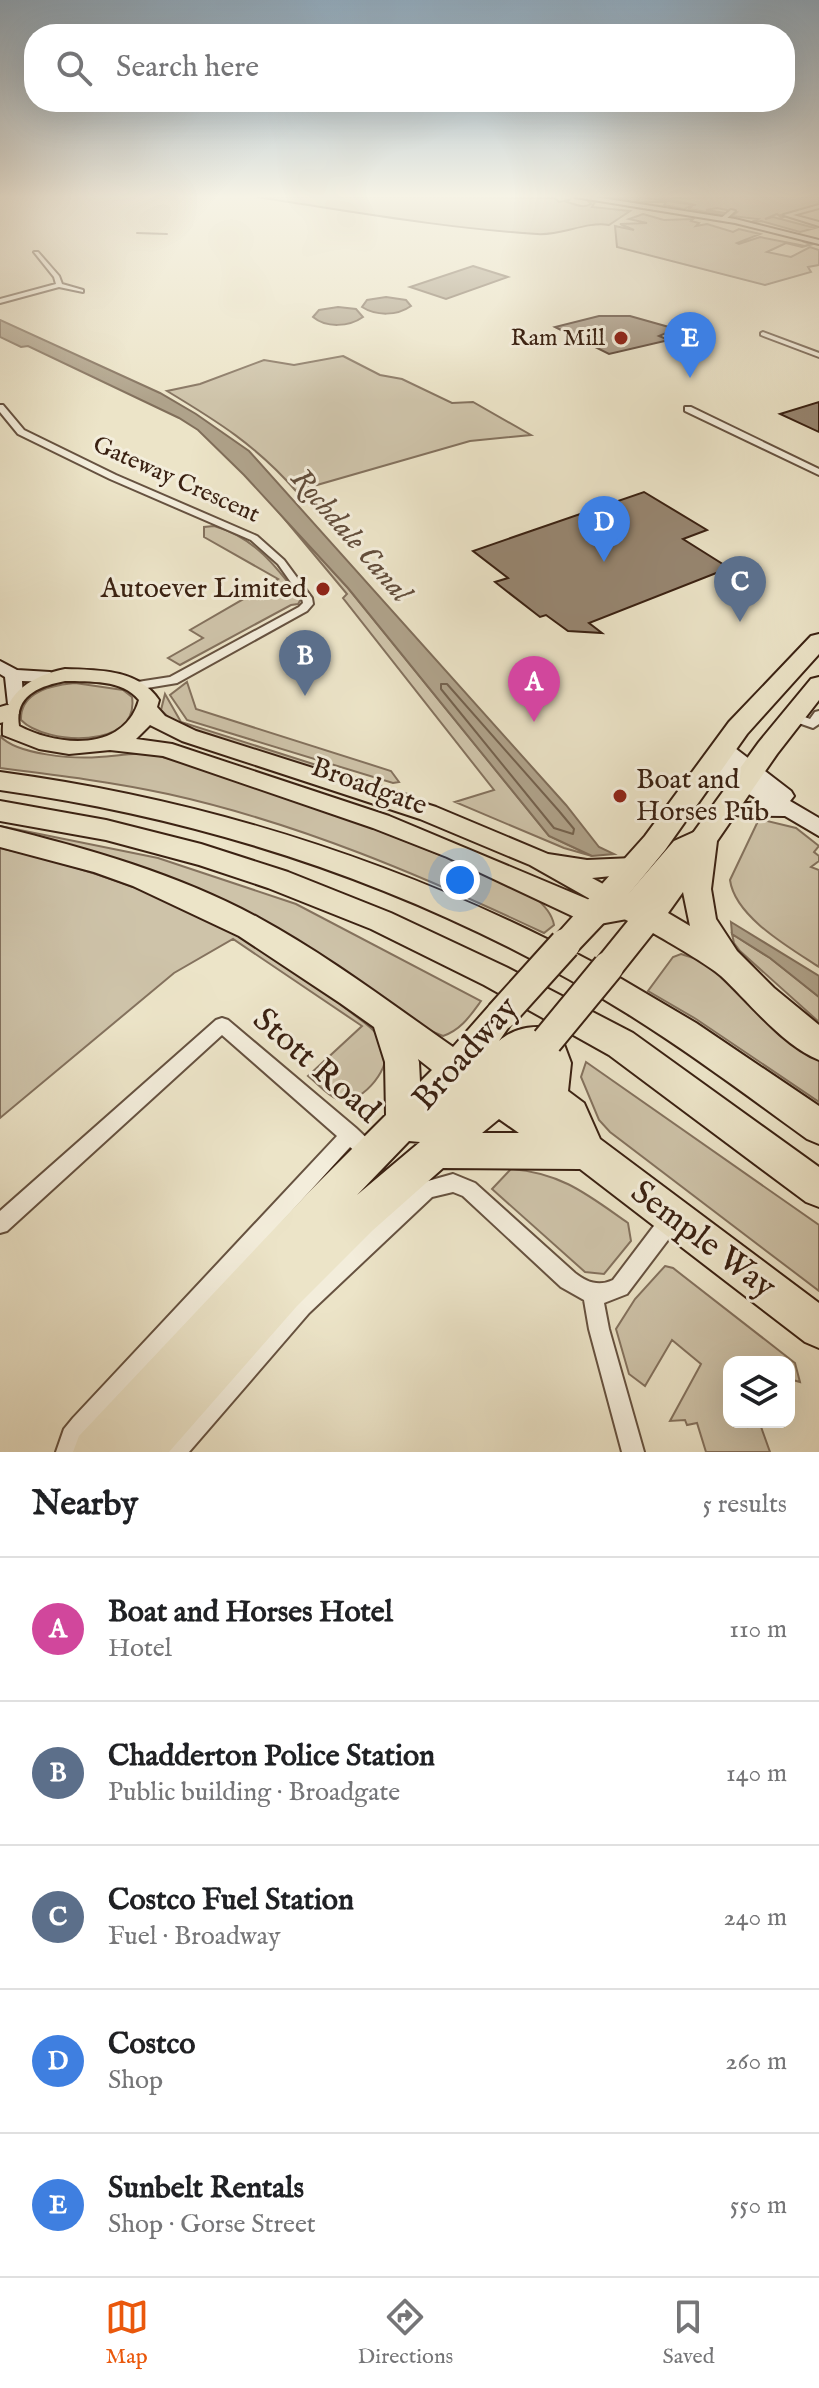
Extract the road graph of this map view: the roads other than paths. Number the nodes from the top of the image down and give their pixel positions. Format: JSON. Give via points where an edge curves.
{"nodes":[{"id":1,"x":46,"y":265,"type":"edge"},
{"id":2,"x":59,"y":285,"type":"junction"},
{"id":3,"x":81,"y":291,"type":"dead end"},
{"id":4,"x":1,"y":300,"type":"edge"},
{"id":5,"x":763,"y":334,"type":"dead end"},
{"id":6,"x":819,"y":355,"type":"edge"},
{"id":7,"x":0,"y":407,"type":"edge"},
{"id":8,"x":688,"y":409,"type":"dead end"},
{"id":9,"x":819,"y":472,"type":"edge"},
{"id":10,"x":819,"y":641,"type":"edge"},
{"id":11,"x":6,"y":670,"type":"edge"},
{"id":12,"x":50,"y":677,"type":"junction"},
{"id":13,"x":173,"y":680,"type":"junction"},
{"id":14,"x":819,"y":684,"type":"edge"},
{"id":15,"x":144,"y":699,"type":"junction"},
{"id":16,"x":7,"y":709,"type":"edge"},
{"id":17,"x":809,"y":719,"type":"edge"},
{"id":18,"x":114,"y":744,"type":"junction"},
{"id":19,"x":720,"y":754,"type":"junction"},
{"id":20,"x":748,"y":776,"type":"junction"},
{"id":21,"x":0,"y":781,"type":"edge"},
{"id":22,"x":791,"y":809,"type":"junction"},
{"id":23,"x":726,"y":810,"type":"junction"},
{"id":24,"x":0,"y":811,"type":"edge"},
{"id":25,"x":819,"y":828,"type":"edge"},
{"id":26,"x":705,"y":835,"type":"junction"},
{"id":27,"x":0,"y":837,"type":"edge"},
{"id":28,"x":538,"y":859,"type":"junction"},
{"id":29,"x":633,"y":867,"type":"junction"},
{"id":30,"x":620,"y":910,"type":"junction"},
{"id":31,"x":702,"y":940,"type":"junction"},
{"id":32,"x":388,"y":1022,"type":"junction"},
{"id":33,"x":547,"y":1041,"type":"junction"},
{"id":34,"x":819,"y":1045,"type":"edge"},
{"id":35,"x":491,"y":1077,"type":"junction"},
{"id":36,"x":551,"y":1097,"type":"junction"},
{"id":37,"x":404,"y":1123,"type":"junction"},
{"id":38,"x":819,"y":1127,"type":"edge"},
{"id":39,"x":360,"y":1144,"type":"junction"},
{"id":40,"x":439,"y":1150,"type":"junction"},
{"id":41,"x":587,"y":1152,"type":"junction"},
{"id":42,"x":819,"y":1189,"type":"edge"},
{"id":43,"x":672,"y":1216,"type":"junction"},
{"id":44,"x":0,"y":1224,"type":"edge"},
{"id":45,"x":593,"y":1294,"type":"junction"},
{"id":46,"x":819,"y":1328,"type":"edge"},
{"id":47,"x":67,"y":1452,"type":"edge"},
{"id":48,"x":95,"y":1452,"type":"edge"},
{"id":49,"x":140,"y":1452,"type":"edge"},
{"id":50,"x":175,"y":1452,"type":"edge"},
{"id":51,"x":633,"y":1452,"type":"edge"}],
"edges":[{"from":1,"to":2,"type":"street"},
{"from":2,"to":3,"type":"street"},
{"from":2,"to":4,"type":"street"},
{"from":5,"to":6,"type":"street"},
{"from":7,"to":13,"type":"street","name":"Gateway Crescent","via":[[21,432],[254,538],[281,562],[307,598],[303,609]]},
{"from":8,"to":9,"type":"street"},
{"from":10,"to":19,"type":"highway","name":"Broadway","via":[[749,714]]},
{"from":11,"to":12,"type":"main road","name":"Broadgate"},
{"from":11,"to":16,"type":"main road","name":"Broadgate"},
{"from":12,"to":15,"type":"main road","name":"Broadgate","via":[[81,675]]},
{"from":12,"to":16,"type":"main road","via":[[28,686]]},
{"from":13,"to":15,"type":"street","name":"Gateway Crescent"},
{"from":13,"to":15,"type":"street","name":"Gateway Crescent"},
{"from":14,"to":17,"type":"highway","name":"Broadway"},
{"from":15,"to":18,"type":"main road","via":[[145,719]]},
{"from":15,"to":28,"type":"main road","name":"Broadgate","via":[[171,729],[403,804]]},
{"from":16,"to":18,"type":"main road","name":"Broadgate","via":[[10,730],[40,742]]},
{"from":17,"to":20,"type":"highway","name":"Broadway"},
{"from":18,"to":30,"type":"main road","name":"Broadgate","via":[[165,749]]},
{"from":19,"to":20,"type":"main road"},
{"from":19,"to":29,"type":"highway","name":"Broadway"},
{"from":20,"to":22,"type":"main road"},
{"from":20,"to":23,"type":"highway","name":"Broadway"},
{"from":21,"to":38,"type":"highway","via":[[206,821],[397,884],[487,923],[636,1003]]},
{"from":22,"to":23,"type":"main road"},
{"from":22,"to":25,"type":"main road"},
{"from":23,"to":26,"type":"highway","name":"Broadway"},
{"from":24,"to":42,"type":"highway","via":[[106,830],[201,855],[381,921],[621,1044]]},
{"from":26,"to":30,"type":"highway","name":"Broadway"},
{"from":26,"to":31,"type":"highway","via":[[697,896]]},
{"from":27,"to":32,"type":"highway","via":[[98,862],[191,898],[304,961]]},
{"from":28,"to":29,"type":"main road","via":[[587,869]]},
{"from":28,"to":30,"type":"main road","name":"Broadgate"},
{"from":29,"to":30,"type":"highway","name":"Broadway"},
{"from":30,"to":31,"type":"highway"},
{"from":30,"to":33,"type":"highway","name":"Broadway","bridge":true,"via":[[608,967]]},
{"from":30,"to":35,"type":"highway","name":"Broadway","bridge":true,"via":[[565,944],[501,1015]]},
{"from":31,"to":34,"type":"highway"},
{"from":32,"to":35,"type":"highway"},
{"from":32,"to":37,"type":"highway","via":[[402,1062]]},
{"from":33,"to":35,"type":"highway","name":"Broadway","via":[[539,1058]]},
{"from":33,"to":36,"type":"highway","via":[[554,1063]]},
{"from":35,"to":36,"type":"highway"},
{"from":35,"to":37,"type":"highway","via":[[430,1126]]},
{"from":35,"to":40,"type":"highway","name":"Broadway"},
{"from":35,"to":41,"type":"highway","name":"Semple Way","via":[[556,1139]]},
{"from":36,"to":41,"type":"highway","via":[[572,1115]]},
{"from":37,"to":39,"type":"highway","name":"Broadway"},
{"from":39,"to":44,"type":"street","name":"Stott Road","via":[[222,1025]]},
{"from":39,"to":47,"type":"street","via":[[81,1426]]},
{"from":39,"to":48,"type":"highway","name":"Broadway"},
{"from":40,"to":41,"type":"highway"},
{"from":40,"to":49,"type":"highway","name":"Broadway","via":[[283,1292]]},
{"from":41,"to":43,"type":"highway","name":"Semple Way"},
{"from":43,"to":45,"type":"street","via":[[620,1287]]},
{"from":43,"to":46,"type":"highway","name":"Semple Way"},
{"from":45,"to":50,"type":"street","via":[[568,1280],[469,1189],[437,1184],[302,1306]]},
{"from":45,"to":51,"type":"street"}]}
